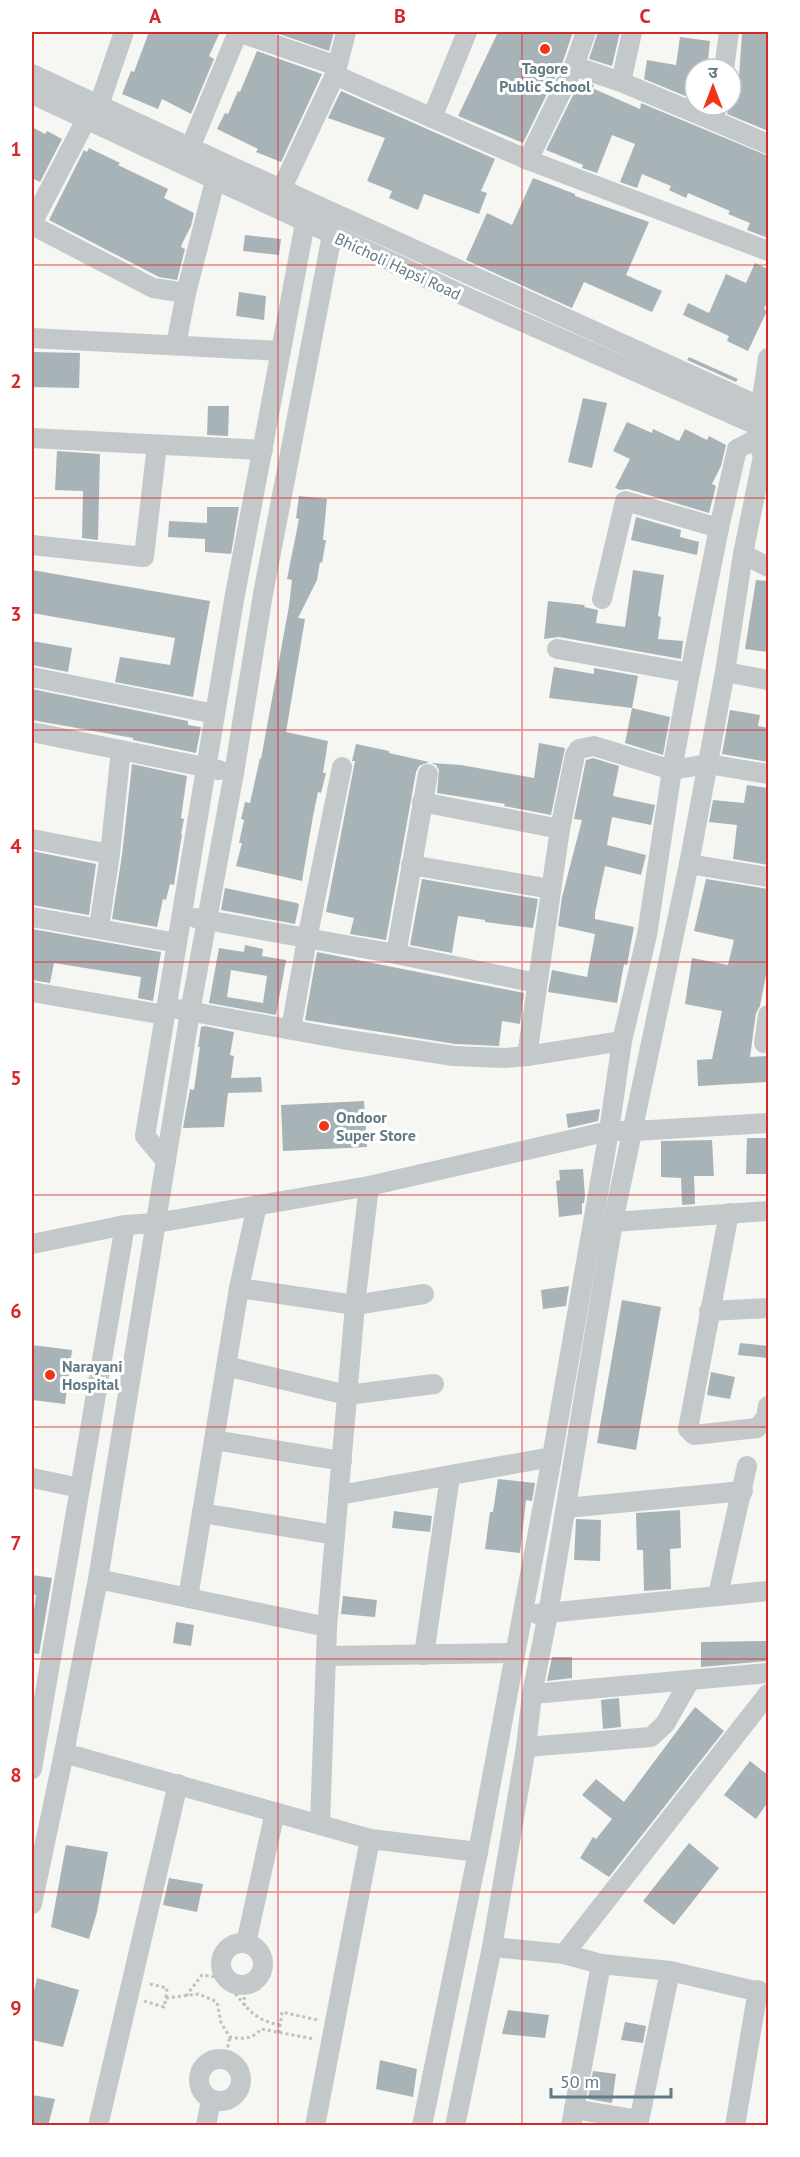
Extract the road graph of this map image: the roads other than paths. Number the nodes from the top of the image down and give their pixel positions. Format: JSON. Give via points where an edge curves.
{"nodes":[{"id":1,"x":124,"y":32,"type":"edge"},
{"id":2,"x":238,"y":32,"type":"edge"},
{"id":3,"x":346,"y":32,"type":"edge"},
{"id":4,"x":467,"y":32,"type":"edge"},
{"id":5,"x":586,"y":32,"type":"edge"},
{"id":6,"x":632,"y":32,"type":"edge"},
{"id":7,"x":729,"y":32,"type":"edge"},
{"id":8,"x":725,"y":57,"type":"edge"},
{"id":9,"x":574,"y":66,"type":"junction"},
{"id":10,"x":336,"y":71,"type":"junction"},
{"id":11,"x":32,"y":74,"type":"edge"},
{"id":12,"x":621,"y":82,"type":"junction"},
{"id":13,"x":32,"y":94,"type":"edge"},
{"id":14,"x":683,"y":102,"type":"edge"},
{"id":15,"x":99,"y":105,"type":"junction"},
{"id":16,"x":722,"y":117,"type":"edge"},
{"id":17,"x":432,"y":118,"type":"junction"},
{"id":18,"x":86,"y":120,"type":"junction"},
{"id":19,"x":768,"y":144,"type":"edge"},
{"id":20,"x":190,"y":148,"type":"junction"},
{"id":21,"x":528,"y":160,"type":"junction"},
{"id":22,"x":215,"y":182,"type":"junction"},
{"id":23,"x":281,"y":190,"type":"junction"},
{"id":24,"x":305,"y":223,"type":"junction"},
{"id":25,"x":32,"y":224,"type":"edge"},
{"id":26,"x":332,"y":235,"type":"junction"},
{"id":27,"x":768,"y":251,"type":"edge"},
{"id":28,"x":186,"y":294,"type":"junction"},
{"id":29,"x":32,"y":338,"type":"edge"},
{"id":30,"x":176,"y":345,"type":"junction"},
{"id":31,"x":281,"y":351,"type":"junction"},
{"id":32,"x":768,"y":358,"type":"edge"},
{"id":33,"x":762,"y":422,"type":"edge"},
{"id":34,"x":32,"y":438,"type":"edge"},
{"id":35,"x":157,"y":445,"type":"junction"},
{"id":36,"x":262,"y":450,"type":"junction"},
{"id":37,"x":719,"y":528,"type":"junction"},
{"id":38,"x":32,"y":545,"type":"edge"},
{"id":39,"x":743,"y":554,"type":"junction"},
{"id":40,"x":768,"y":567,"type":"edge"},
{"id":41,"x":602,"y":599,"type":"dead end"},
{"id":42,"x":557,"y":649,"type":"dead end"},
{"id":43,"x":725,"y":672,"type":"junction"},
{"id":44,"x":690,"y":673,"type":"junction"},
{"id":45,"x":32,"y":677,"type":"edge"},
{"id":46,"x":768,"y":680,"type":"edge"},
{"id":47,"x":215,"y":714,"type":"junction"},
{"id":48,"x":32,"y":732,"type":"edge"},
{"id":49,"x":121,"y":750,"type":"junction"},
{"id":50,"x":708,"y":764,"type":"junction"},
{"id":51,"x":207,"y":767,"type":"junction"},
{"id":52,"x":342,"y":767,"type":"dead end"},
{"id":53,"x":672,"y":770,"type":"junction"},
{"id":54,"x":234,"y":772,"type":"junction"},
{"id":55,"x":428,"y":774,"type":"dead end"},
{"id":56,"x":768,"y":774,"type":"edge"},
{"id":57,"x":422,"y":802,"type":"junction"},
{"id":58,"x":560,"y":829,"type":"junction"},
{"id":59,"x":32,"y":839,"type":"edge"},
{"id":60,"x":110,"y":854,"type":"junction"},
{"id":61,"x":689,"y":864,"type":"junction"},
{"id":62,"x":411,"y":866,"type":"junction"},
{"id":63,"x":768,"y":877,"type":"edge"},
{"id":64,"x":551,"y":889,"type":"junction"},
{"id":65,"x":182,"y":915,"type":"junction"},
{"id":66,"x":32,"y":916,"type":"edge"},
{"id":67,"x":207,"y":920,"type":"junction"},
{"id":68,"x":99,"y":927,"type":"junction"},
{"id":69,"x":307,"y":939,"type":"junction"},
{"id":70,"x":177,"y":943,"type":"junction"},
{"id":71,"x":396,"y":954,"type":"junction"},
{"id":72,"x":537,"y":982,"type":"junction"},
{"id":73,"x":32,"y":993,"type":"edge"},
{"id":74,"x":166,"y":1011,"type":"junction"},
{"id":75,"x":190,"y":1012,"type":"junction"},
{"id":76,"x":768,"y":1015,"type":"edge"},
{"id":77,"x":291,"y":1029,"type":"junction"},
{"id":78,"x":622,"y":1041,"type":"junction"},
{"id":79,"x":764,"y":1043,"type":"dead end"},
{"id":80,"x":527,"y":1056,"type":"junction"},
{"id":81,"x":768,"y":1123,"type":"edge"},
{"id":82,"x":609,"y":1131,"type":"junction"},
{"id":83,"x":634,"y":1131,"type":"junction"},
{"id":84,"x":166,"y":1161,"type":"junction"},
{"id":85,"x":369,"y":1186,"type":"junction"},
{"id":86,"x":257,"y":1205,"type":"junction"},
{"id":87,"x":768,"y":1211,"type":"edge"},
{"id":88,"x":729,"y":1213,"type":"junction"},
{"id":89,"x":613,"y":1222,"type":"junction"},
{"id":90,"x":156,"y":1223,"type":"junction"},
{"id":91,"x":125,"y":1225,"type":"junction"},
{"id":92,"x":32,"y":1244,"type":"edge"},
{"id":93,"x":239,"y":1288,"type":"junction"},
{"id":94,"x":424,"y":1294,"type":"dead end"},
{"id":95,"x":355,"y":1305,"type":"junction"},
{"id":96,"x":768,"y":1308,"type":"edge"},
{"id":97,"x":710,"y":1311,"type":"junction"},
{"id":98,"x":226,"y":1366,"type":"junction"},
{"id":99,"x":434,"y":1384,"type":"dead end"},
{"id":100,"x":347,"y":1395,"type":"junction"},
{"id":101,"x":768,"y":1406,"type":"edge"},
{"id":102,"x":214,"y":1440,"type":"junction"},
{"id":103,"x":552,"y":1457,"type":"junction"},
{"id":104,"x":342,"y":1461,"type":"junction"},
{"id":105,"x":747,"y":1466,"type":"dead end"},
{"id":106,"x":450,"y":1476,"type":"junction"},
{"id":107,"x":32,"y":1478,"type":"edge"},
{"id":108,"x":80,"y":1488,"type":"junction"},
{"id":109,"x":743,"y":1491,"type":"junction"},
{"id":110,"x":339,"y":1495,"type":"junction"},
{"id":111,"x":566,"y":1509,"type":"junction"},
{"id":112,"x":202,"y":1513,"type":"junction"},
{"id":113,"x":335,"y":1535,"type":"junction"},
{"id":114,"x":98,"y":1579,"type":"junction"},
{"id":115,"x":768,"y":1591,"type":"edge"},
{"id":116,"x":718,"y":1595,"type":"junction"},
{"id":117,"x":188,"y":1598,"type":"junction"},
{"id":118,"x":522,"y":1614,"type":"junction"},
{"id":119,"x":548,"y":1614,"type":"junction"},
{"id":120,"x":327,"y":1627,"type":"junction"},
{"id":121,"x":515,"y":1653,"type":"junction"},
{"id":122,"x":424,"y":1655,"type":"junction"},
{"id":123,"x":327,"y":1656,"type":"junction"},
{"id":124,"x":768,"y":1673,"type":"edge"},
{"id":125,"x":690,"y":1680,"type":"junction"},
{"id":126,"x":532,"y":1694,"type":"junction"},
{"id":127,"x":768,"y":1694,"type":"edge"},
{"id":128,"x":526,"y":1747,"type":"junction"},
{"id":129,"x":64,"y":1753,"type":"junction"},
{"id":130,"x":32,"y":1769,"type":"edge"},
{"id":131,"x":178,"y":1784,"type":"junction"},
{"id":132,"x":275,"y":1812,"type":"junction"},
{"id":133,"x":320,"y":1824,"type":"junction"},
{"id":134,"x":370,"y":1839,"type":"junction"},
{"id":135,"x":478,"y":1852,"type":"junction"},
{"id":136,"x":32,"y":1904,"type":"edge"},
{"id":137,"x":246,"y":1943,"type":"junction"},
{"id":138,"x":492,"y":1947,"type":"junction"},
{"id":139,"x":564,"y":1953,"type":"junction"},
{"id":140,"x":601,"y":1964,"type":"junction"},
{"id":141,"x":670,"y":1971,"type":"junction"},
{"id":142,"x":763,"y":1992,"type":"edge"},
{"id":143,"x":211,"y":2100,"type":"junction"},
{"id":144,"x":573,"y":2117,"type":"edge"},
{"id":145,"x":638,"y":2123,"type":"edge"},
{"id":146,"x":98,"y":2126,"type":"edge"},
{"id":147,"x":206,"y":2126,"type":"edge"},
{"id":148,"x":315,"y":2126,"type":"edge"},
{"id":149,"x":422,"y":2126,"type":"edge"},
{"id":150,"x":455,"y":2126,"type":"edge"},
{"id":151,"x":735,"y":2126,"type":"edge"}],
"edges":[{"from":1,"to":15,"type":"street"},
{"from":2,"to":10,"type":"street"},
{"from":2,"to":20,"type":"street"},
{"from":3,"to":10,"type":"street"},
{"from":4,"to":17,"type":"street"},
{"from":5,"to":9,"type":"street"},
{"from":6,"to":12,"type":"street"},
{"from":7,"to":8,"type":"street"},
{"from":9,"to":12,"type":"street"},
{"from":9,"to":21,"type":"street"},
{"from":10,"to":17,"type":"street"},
{"from":10,"to":23,"type":"street"},
{"from":11,"to":15,"type":"street"},
{"from":12,"to":14,"type":"street"},
{"from":13,"to":18,"type":"street","name":"Bhicholi Hapsi Road"},
{"from":15,"to":20,"type":"street"},
{"from":16,"to":19,"type":"street"},
{"from":17,"to":21,"type":"street"},
{"from":18,"to":22,"type":"street","name":"Bhicholi Hapsi Road"},
{"from":18,"to":25,"type":"street"},
{"from":20,"to":23,"type":"street"},
{"from":21,"to":27,"type":"street"},
{"from":22,"to":24,"type":"street","name":"Bhicholi Hapsi Road"},
{"from":22,"to":28,"type":"street"},
{"from":23,"to":33,"type":"street"},
{"from":24,"to":26,"type":"street","name":"Bhicholi Hapsi Road"},
{"from":24,"to":31,"type":"street"},
{"from":25,"to":28,"type":"street","via":[[153,288]]},
{"from":26,"to":33,"type":"street","name":"Bhicholi Hapsi Road","via":[[471,299]]},
{"from":26,"to":54,"type":"street","via":[[263,594]]},
{"from":28,"to":30,"type":"street"},
{"from":29,"to":30,"type":"street"},
{"from":30,"to":31,"type":"street"},
{"from":31,"to":36,"type":"street"},
{"from":32,"to":33,"type":"street"},
{"from":33,"to":37,"type":"street","via":[[737,449]]},
{"from":33,"to":39,"type":"street","via":[[763,456]]},
{"from":34,"to":35,"type":"street"},
{"from":35,"to":36,"type":"street"},
{"from":35,"to":38,"type":"street","via":[[144,557]]},
{"from":36,"to":47,"type":"street"},
{"from":37,"to":41,"type":"street","via":[[625,501]]},
{"from":37,"to":44,"type":"street"},
{"from":39,"to":40,"type":"street"},
{"from":39,"to":43,"type":"street"},
{"from":42,"to":44,"type":"street"},
{"from":43,"to":46,"type":"street"},
{"from":43,"to":50,"type":"street"},
{"from":44,"to":53,"type":"street"},
{"from":45,"to":47,"type":"street"},
{"from":47,"to":51,"type":"street"},
{"from":48,"to":49,"type":"street"},
{"from":49,"to":51,"type":"street"},
{"from":49,"to":60,"type":"street"},
{"from":50,"to":53,"type":"street"},
{"from":50,"to":56,"type":"street"},
{"from":50,"to":61,"type":"street"},
{"from":51,"to":54,"type":"street"},
{"from":51,"to":65,"type":"street"},
{"from":52,"to":69,"type":"street"},
{"from":53,"to":58,"type":"street","via":[[594,746],[579,749]]},
{"from":53,"to":78,"type":"street","via":[[647,935]]},
{"from":54,"to":67,"type":"street"},
{"from":55,"to":57,"type":"street"},
{"from":57,"to":58,"type":"street"},
{"from":57,"to":62,"type":"street"},
{"from":58,"to":64,"type":"street"},
{"from":59,"to":60,"type":"street"},
{"from":60,"to":68,"type":"street"},
{"from":61,"to":63,"type":"street"},
{"from":61,"to":83,"type":"street"},
{"from":62,"to":64,"type":"street"},
{"from":62,"to":71,"type":"street"},
{"from":64,"to":72,"type":"street"},
{"from":65,"to":67,"type":"street"},
{"from":65,"to":70,"type":"street"},
{"from":66,"to":68,"type":"street"},
{"from":67,"to":69,"type":"street"},
{"from":67,"to":75,"type":"street"},
{"from":68,"to":70,"type":"street"},
{"from":69,"to":71,"type":"street"},
{"from":69,"to":77,"type":"street"},
{"from":70,"to":74,"type":"street"},
{"from":71,"to":72,"type":"street"},
{"from":72,"to":80,"type":"street"},
{"from":73,"to":74,"type":"street"},
{"from":74,"to":75,"type":"street"},
{"from":74,"to":84,"type":"street","via":[[145,1136]]},
{"from":75,"to":77,"type":"street"},
{"from":75,"to":84,"type":"street"},
{"from":76,"to":79,"type":"street"},
{"from":77,"to":80,"type":"street","via":[[454,1056]]},
{"from":78,"to":80,"type":"street"},
{"from":78,"to":82,"type":"street"},
{"from":81,"to":83,"type":"street"},
{"from":82,"to":83,"type":"street"},
{"from":82,"to":85,"type":"street"},
{"from":82,"to":103,"type":"street"},
{"from":83,"to":89,"type":"street"},
{"from":84,"to":90,"type":"street"},
{"from":85,"to":86,"type":"street"},
{"from":85,"to":95,"type":"street"},
{"from":86,"to":90,"type":"street"},
{"from":86,"to":93,"type":"street"},
{"from":87,"to":88,"type":"street"},
{"from":88,"to":89,"type":"street"},
{"from":88,"to":97,"type":"street"},
{"from":89,"to":111,"type":"street"},
{"from":90,"to":91,"type":"street"},
{"from":90,"to":114,"type":"street"},
{"from":91,"to":92,"type":"street"},
{"from":91,"to":108,"type":"street"},
{"from":93,"to":95,"type":"street"},
{"from":93,"to":98,"type":"street"},
{"from":94,"to":95,"type":"street"},
{"from":95,"to":100,"type":"street"},
{"from":96,"to":97,"type":"street"},
{"from":97,"to":101,"type":"street","via":[[688,1430],[694,1435],[757,1428],[766,1418]]},
{"from":98,"to":100,"type":"street"},
{"from":98,"to":102,"type":"street"},
{"from":99,"to":100,"type":"street"},
{"from":100,"to":104,"type":"street"},
{"from":102,"to":104,"type":"street"},
{"from":102,"to":112,"type":"street"},
{"from":103,"to":106,"type":"street"},
{"from":103,"to":118,"type":"street"},
{"from":104,"to":110,"type":"street"},
{"from":105,"to":109,"type":"street"},
{"from":106,"to":110,"type":"street"},
{"from":106,"to":122,"type":"street"},
{"from":107,"to":108,"type":"street"},
{"from":108,"to":130,"type":"street"},
{"from":109,"to":111,"type":"street"},
{"from":109,"to":116,"type":"street"},
{"from":110,"to":113,"type":"street"},
{"from":111,"to":119,"type":"street"},
{"from":112,"to":113,"type":"street"},
{"from":112,"to":117,"type":"street"},
{"from":113,"to":120,"type":"street"},
{"from":114,"to":117,"type":"street"},
{"from":114,"to":129,"type":"street"},
{"from":115,"to":116,"type":"street"},
{"from":116,"to":119,"type":"street"},
{"from":117,"to":120,"type":"street"},
{"from":118,"to":119,"type":"street"},
{"from":118,"to":121,"type":"street"},
{"from":119,"to":126,"type":"street"},
{"from":120,"to":123,"type":"street"},
{"from":121,"to":122,"type":"street"},
{"from":121,"to":135,"type":"street"},
{"from":122,"to":123,"type":"street"},
{"from":123,"to":133,"type":"street"},
{"from":124,"to":125,"type":"street"},
{"from":125,"to":126,"type":"street"},
{"from":125,"to":128,"type":"street","via":[[665,1724],[651,1737]]},
{"from":126,"to":128,"type":"street"},
{"from":127,"to":139,"type":"street"},
{"from":128,"to":138,"type":"street"},
{"from":129,"to":131,"type":"street"},
{"from":129,"to":136,"type":"street"},
{"from":131,"to":132,"type":"street"},
{"from":131,"to":146,"type":"street"},
{"from":132,"to":133,"type":"street"},
{"from":132,"to":137,"type":"street"},
{"from":133,"to":134,"type":"street"},
{"from":134,"to":135,"type":"street"},
{"from":134,"to":148,"type":"street"},
{"from":135,"to":149,"type":"street"},
{"from":137,"to":137,"type":"street","via":[[231,1946],[220,1964],[225,1977],[243,1985],[258,1977],[263,1964],[258,1951]]},
{"from":138,"to":139,"type":"street"},
{"from":138,"to":150,"type":"street"},
{"from":139,"to":140,"type":"street"},
{"from":140,"to":141,"type":"street"},
{"from":140,"to":144,"type":"street"},
{"from":141,"to":142,"type":"street"},
{"from":141,"to":145,"type":"street"},
{"from":142,"to":151,"type":"street"},
{"from":143,"to":143,"type":"street","via":[[201,2091],[198,2077],[211,2061],[225,2060],[236,2067],[240,2086],[226,2101]]},
{"from":143,"to":147,"type":"street"},
{"from":144,"to":145,"type":"street"}]}
